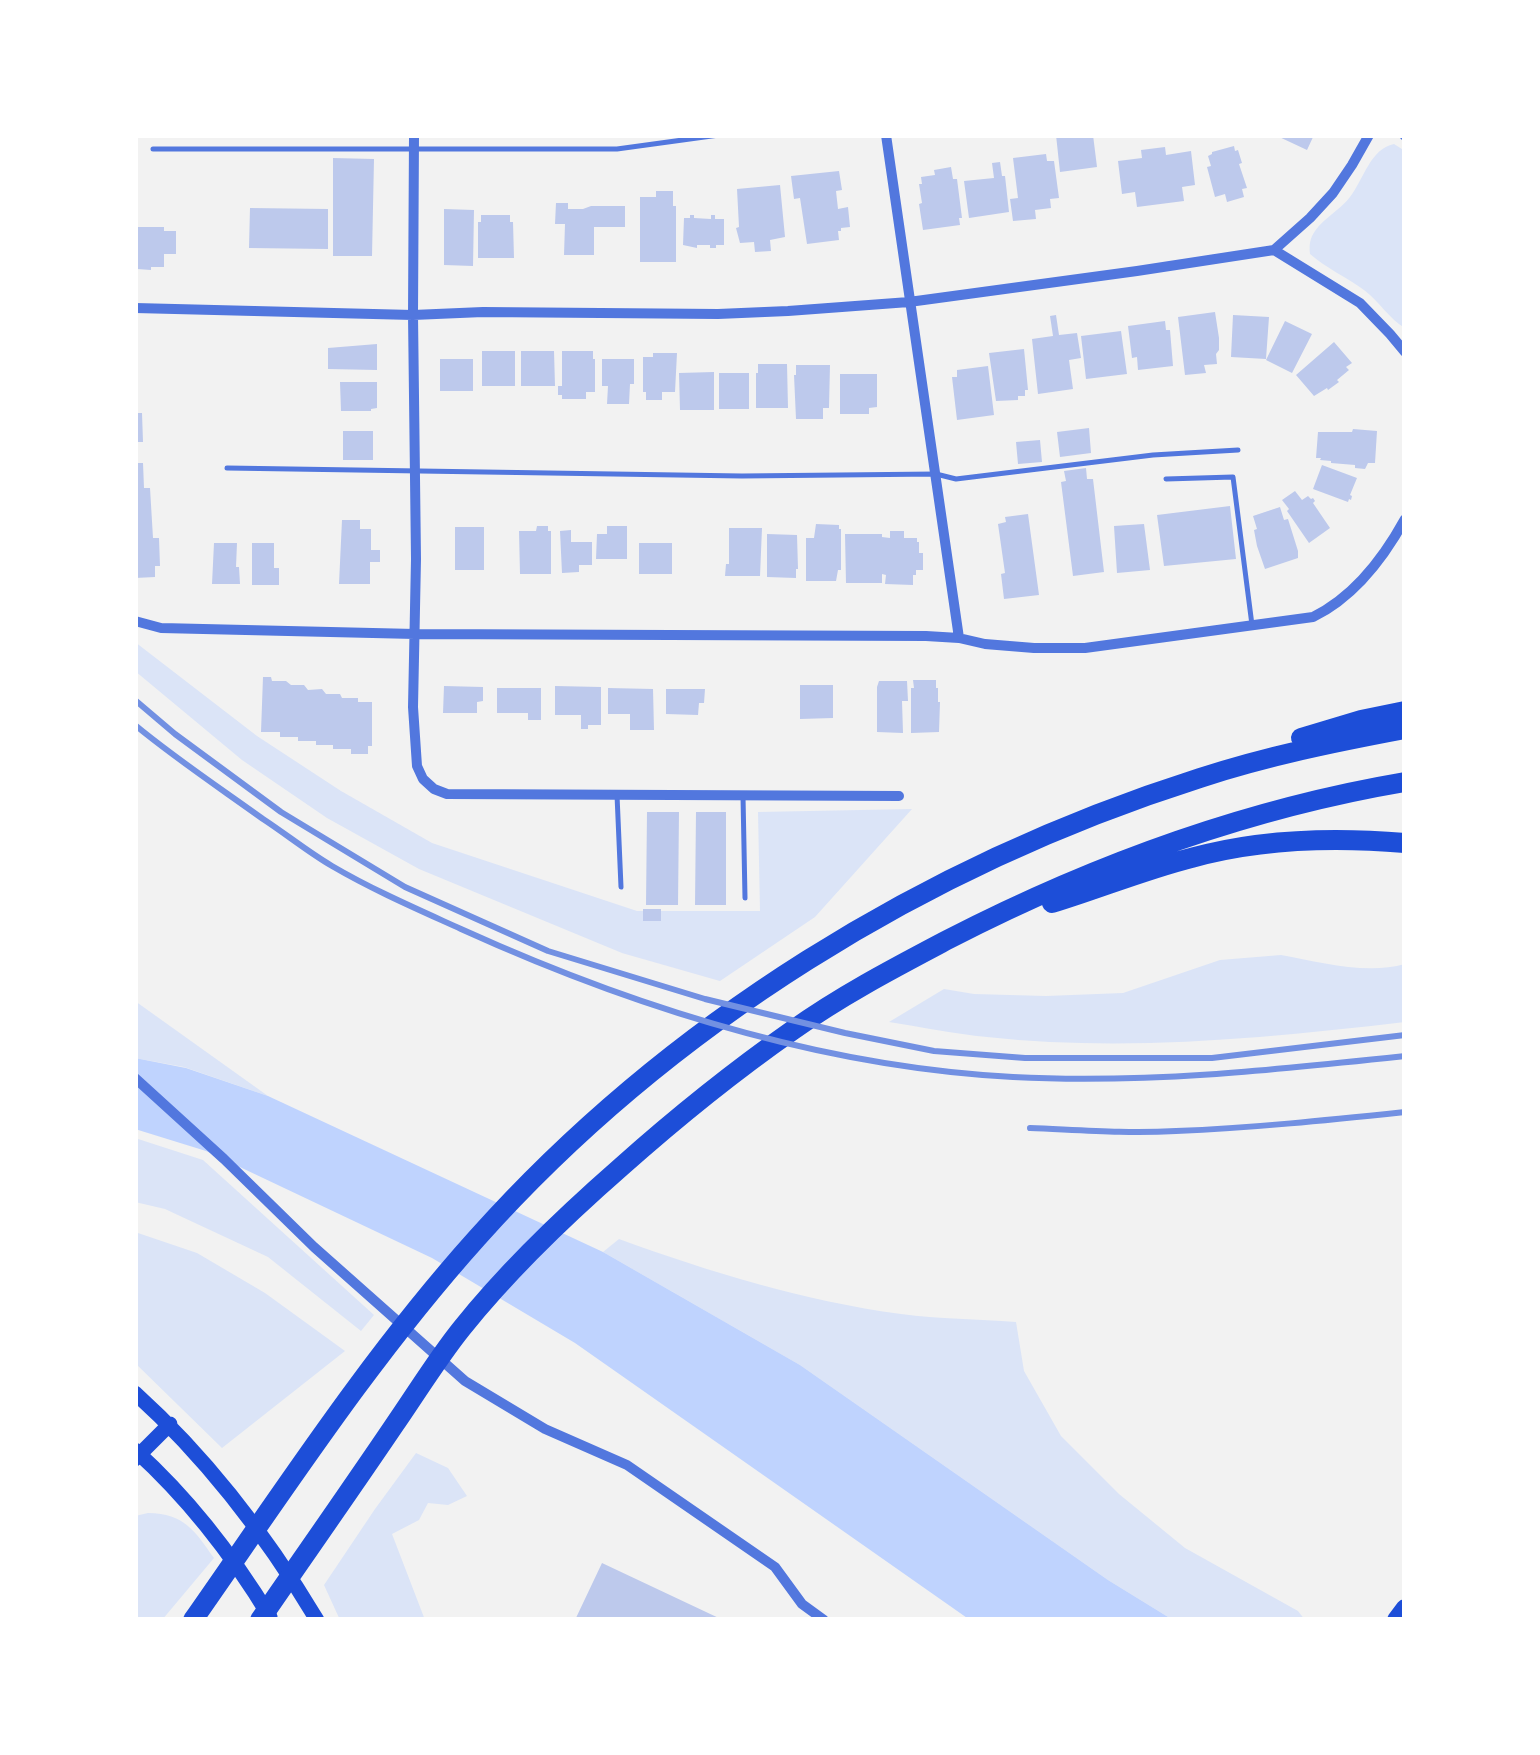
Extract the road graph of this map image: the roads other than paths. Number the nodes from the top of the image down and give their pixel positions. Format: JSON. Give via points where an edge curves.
{"nodes":[{"id":1,"x":414,"y":135,"type":"edge"},
{"id":2,"x":719,"y":135,"type":"edge"},
{"id":3,"x":886,"y":135,"type":"edge"},
{"id":4,"x":1369,"y":135,"type":"edge"},
{"id":5,"x":153,"y":149,"type":"dead end"},
{"id":6,"x":414,"y":150,"type":"junction"},
{"id":7,"x":1274,"y":250,"type":"junction"},
{"id":8,"x":909,"y":302,"type":"junction"},
{"id":9,"x":135,"y":308,"type":"edge"},
{"id":10,"x":413,"y":315,"type":"junction"},
{"id":11,"x":1405,"y":352,"type":"edge"},
{"id":12,"x":1238,"y":450,"type":"dead end"},
{"id":13,"x":226,"y":468,"type":"dead end"},
{"id":14,"x":415,"y":472,"type":"junction"},
{"id":15,"x":936,"y":474,"type":"junction"},
{"id":16,"x":1166,"y":478,"type":"dead end"},
{"id":17,"x":1405,"y":520,"type":"edge"},
{"id":18,"x":135,"y":621,"type":"edge"},
{"id":19,"x":1252,"y":625,"type":"junction"},
{"id":20,"x":415,"y":634,"type":"junction"},
{"id":21,"x":959,"y":638,"type":"junction"},
{"id":22,"x":1405,"y":710,"type":"edge"},
{"id":23,"x":1405,"y":729,"type":"edge"},
{"id":24,"x":1202,"y":777,"type":"junction"},
{"id":25,"x":1405,"y":782,"type":"edge"},
{"id":26,"x":617,"y":795,"type":"junction"},
{"id":27,"x":744,"y":796,"type":"junction"},
{"id":28,"x":899,"y":796,"type":"dead end"},
{"id":29,"x":1405,"y":843,"type":"edge"},
{"id":30,"x":621,"y":887,"type":"dead end"},
{"id":31,"x":745,"y":898,"type":"dead end"},
{"id":32,"x":973,"y":926,"type":"junction"},
{"id":33,"x":135,"y":1078,"type":"edge"},
{"id":34,"x":135,"y":1393,"type":"edge"},
{"id":35,"x":170,"y":1424,"type":"junction"},
{"id":36,"x":137,"y":1454,"type":"edge"},
{"id":37,"x":1405,"y":1608,"type":"edge"},
{"id":38,"x":193,"y":1620,"type":"edge"},
{"id":39,"x":260,"y":1620,"type":"edge"},
{"id":40,"x":271,"y":1620,"type":"edge"},
{"id":41,"x":317,"y":1620,"type":"edge"},
{"id":42,"x":824,"y":1620,"type":"edge"},
{"id":43,"x":1396,"y":1620,"type":"edge"}],
"edges":[{"from":1,"to":6,"type":"street"},
{"from":2,"to":6,"type":"lane","via":[[617,150]]},
{"from":3,"to":8,"type":"street"},
{"from":4,"to":7,"type":"street","via":[[1333,193]]},
{"from":5,"to":6,"type":"lane"},
{"from":6,"to":10,"type":"street"},
{"from":7,"to":8,"type":"street"},
{"from":7,"to":11,"type":"street","via":[[1360,303]]},
{"from":8,"to":10,"type":"street","via":[[718,314]]},
{"from":8,"to":15,"type":"street"},
{"from":9,"to":10,"type":"street"},
{"from":10,"to":14,"type":"street"},
{"from":12,"to":15,"type":"lane","via":[[956,478]]},
{"from":13,"to":14,"type":"lane"},
{"from":14,"to":15,"type":"lane"},
{"from":14,"to":20,"type":"street"},
{"from":15,"to":21,"type":"street"},
{"from":16,"to":19,"type":"lane","via":[[1233,477]]},
{"from":17,"to":19,"type":"street","via":[[1351,594],[1333,607]]},
{"from":18,"to":20,"type":"street","via":[[161,628]]},
{"from":19,"to":21,"type":"street","via":[[1085,648]]},
{"from":20,"to":21,"type":"street"},
{"from":20,"to":26,"type":"street","via":[[417,766],[434,789]]},
{"from":22,"to":24,"type":"highway","via":[[1290,742]]},
{"from":23,"to":24,"type":"highway"},
{"from":24,"to":38,"type":"highway","via":[[1047,834],[902,905],[750,997],[611,1107],[532,1180],[422,1302]]},
{"from":25,"to":32,"type":"highway","via":[[1201,832]]},
{"from":26,"to":27,"type":"street"},
{"from":26,"to":30,"type":"lane"},
{"from":27,"to":28,"type":"street"},
{"from":27,"to":31,"type":"lane"},
{"from":29,"to":32,"type":"highway","via":[[1301,841],[1192,857]]},
{"from":32,"to":39,"type":"highway","via":[[794,1028],[608,1178],[541,1242],[460,1330]]},
{"from":33,"to":42,"type":"street","via":[[465,1382],[557,1435],[627,1465],[776,1567],[802,1604]]},
{"from":34,"to":35,"type":"main road"},
{"from":35,"to":36,"type":"main road"},
{"from":35,"to":41,"type":"main road","via":[[217,1476]]},
{"from":36,"to":40,"type":"main road","via":[[192,1508]]},
{"from":37,"to":43,"type":"main road"}]}
